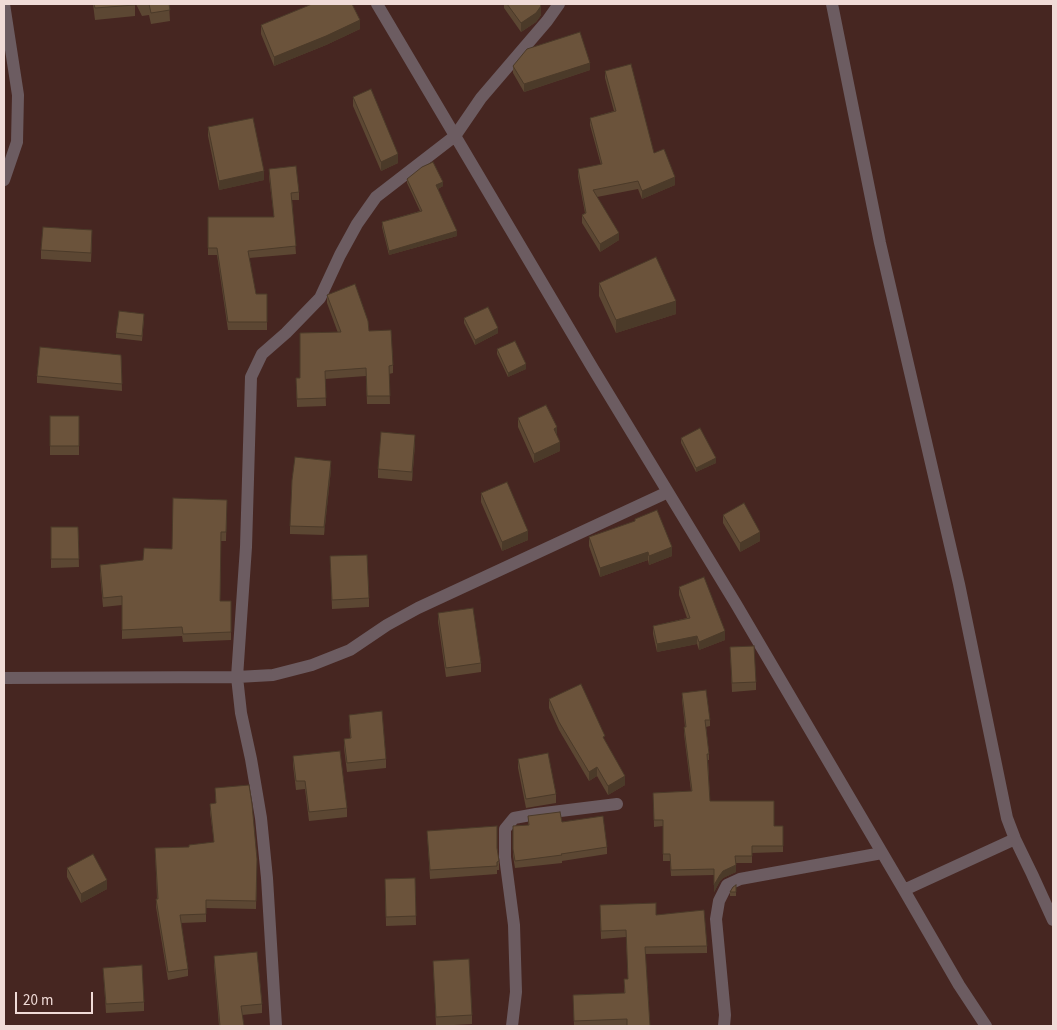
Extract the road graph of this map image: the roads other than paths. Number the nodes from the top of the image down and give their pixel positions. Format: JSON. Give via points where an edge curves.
{"nodes":[{"id":1,"x":4,"y":4,"type":"edge"},
{"id":2,"x":377,"y":4,"type":"edge"},
{"id":3,"x":560,"y":4,"type":"edge"},
{"id":4,"x":832,"y":4,"type":"edge"},
{"id":5,"x":455,"y":136,"type":"junction"},
{"id":6,"x":4,"y":180,"type":"edge"},
{"id":7,"x":668,"y":492,"type":"junction"},
{"id":8,"x":4,"y":678,"type":"edge"},
{"id":9,"x":237,"y":678,"type":"junction"},
{"id":10,"x":618,"y":804,"type":"dead end"},
{"id":11,"x":1015,"y":838,"type":"junction"},
{"id":12,"x":882,"y":853,"type":"junction"},
{"id":13,"x":904,"y":890,"type":"junction"},
{"id":14,"x":1053,"y":920,"type":"edge"},
{"id":15,"x":276,"y":1026,"type":"edge"},
{"id":16,"x":512,"y":1026,"type":"edge"},
{"id":17,"x":724,"y":1026,"type":"edge"},
{"id":18,"x":986,"y":1026,"type":"edge"}],
"edges":[{"from":1,"to":6,"type":"street","via":[[18,95],[17,142]]},
{"from":2,"to":5,"type":"street"},
{"from":3,"to":5,"type":"street","via":[[482,98]]},
{"from":4,"to":11,"type":"street","via":[[880,243],[959,584],[1007,818]]},
{"from":5,"to":7,"type":"street"},
{"from":5,"to":9,"type":"street","via":[[376,197],[340,254],[320,298],[262,354],[251,377],[246,547]]},
{"from":7,"to":9,"type":"street","via":[[418,608],[350,650],[312,665],[273,675]]},
{"from":7,"to":12,"type":"street"},
{"from":8,"to":9,"type":"street"},
{"from":9,"to":15,"type":"street","via":[[261,818]]},
{"from":10,"to":16,"type":"street","via":[[514,818],[505,829],[505,857],[514,925],[516,992]]},
{"from":11,"to":13,"type":"street"},
{"from":11,"to":14,"type":"street"},
{"from":12,"to":13,"type":"street"},
{"from":12,"to":17,"type":"street","via":[[740,879],[727,885],[719,901],[716,919]]},
{"from":13,"to":18,"type":"street","via":[[958,985]]}]}
